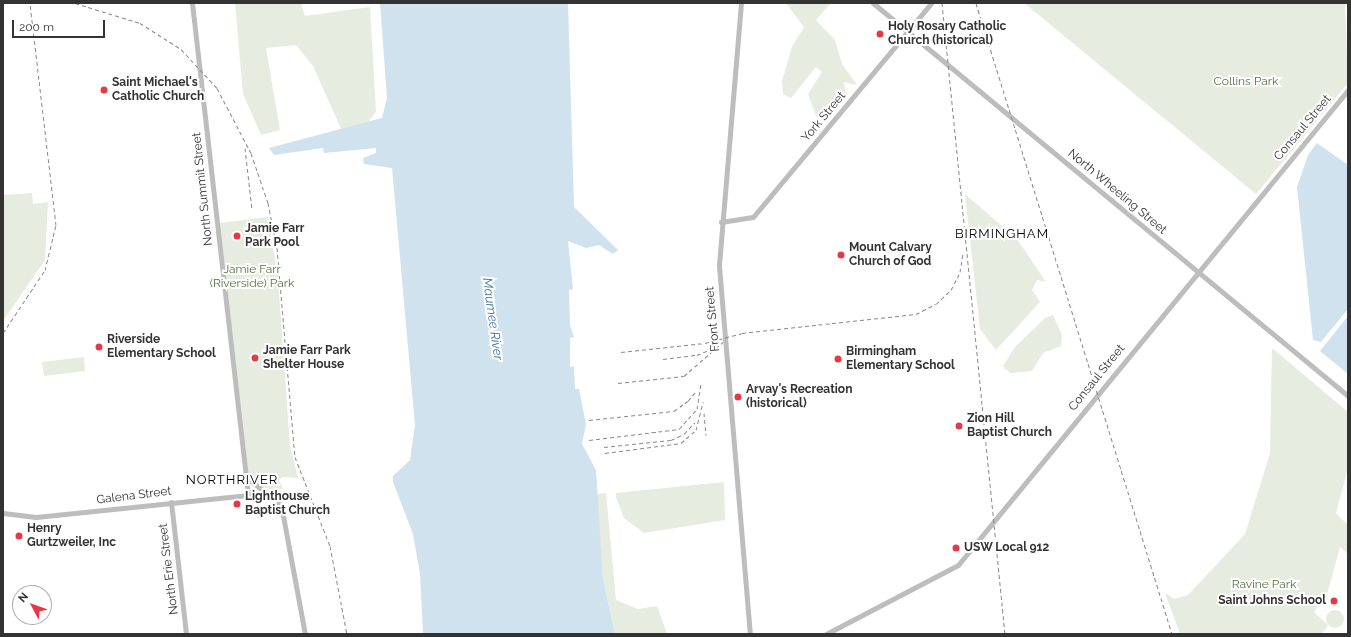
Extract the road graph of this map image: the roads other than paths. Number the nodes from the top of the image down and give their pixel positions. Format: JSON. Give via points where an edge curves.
{"nodes":[{"id":1,"x":192,"y":3,"type":"edge"},
{"id":2,"x":741,"y":3,"type":"edge"},
{"id":3,"x":873,"y":3,"type":"edge"},
{"id":4,"x":931,"y":3,"type":"edge"},
{"id":5,"x":907,"y":31,"type":"junction"},
{"id":6,"x":1348,"y":90,"type":"edge"},
{"id":7,"x":721,"y":222,"type":"junction"},
{"id":8,"x":1197,"y":271,"type":"junction"},
{"id":9,"x":1348,"y":396,"type":"edge"},
{"id":10,"x":245,"y":475,"type":"junction"},
{"id":11,"x":248,"y":492,"type":"junction"},
{"id":12,"x":268,"y":493,"type":"junction"},
{"id":13,"x":171,"y":502,"type":"junction"},
{"id":14,"x":3,"y":513,"type":"edge"},
{"id":15,"x":186,"y":634,"type":"edge"},
{"id":16,"x":305,"y":634,"type":"edge"},
{"id":17,"x":750,"y":634,"type":"edge"},
{"id":18,"x":826,"y":634,"type":"edge"}],
"edges":[{"from":1,"to":10,"type":"street","name":"North Summit Street"},
{"from":2,"to":7,"type":"street","name":"Front Street"},
{"from":3,"to":5,"type":"street","name":"North Wheeling Street"},
{"from":4,"to":5,"type":"street","name":"York Street"},
{"from":5,"to":7,"type":"street","name":"York Street","via":[[753,217]]},
{"from":5,"to":8,"type":"street","name":"North Wheeling Street"},
{"from":6,"to":8,"type":"street","name":"Consaul Street"},
{"from":7,"to":17,"type":"street","name":"Front Street","via":[[719,278]]},
{"from":8,"to":9,"type":"street","name":"North Wheeling Street"},
{"from":8,"to":18,"type":"street","name":"Consaul Street","via":[[958,565]]},
{"from":10,"to":11,"type":"street","name":"North Summit Street"},
{"from":10,"to":12,"type":"street","via":[[252,484]]},
{"from":11,"to":12,"type":"street","name":"Galena Street"},
{"from":11,"to":13,"type":"street","name":"Galena Street"},
{"from":12,"to":16,"type":"street","via":[[278,500],[283,511]]},
{"from":13,"to":14,"type":"street","name":"Galena Street","via":[[36,517]]},
{"from":13,"to":15,"type":"street","name":"North Erie Street"}]}
